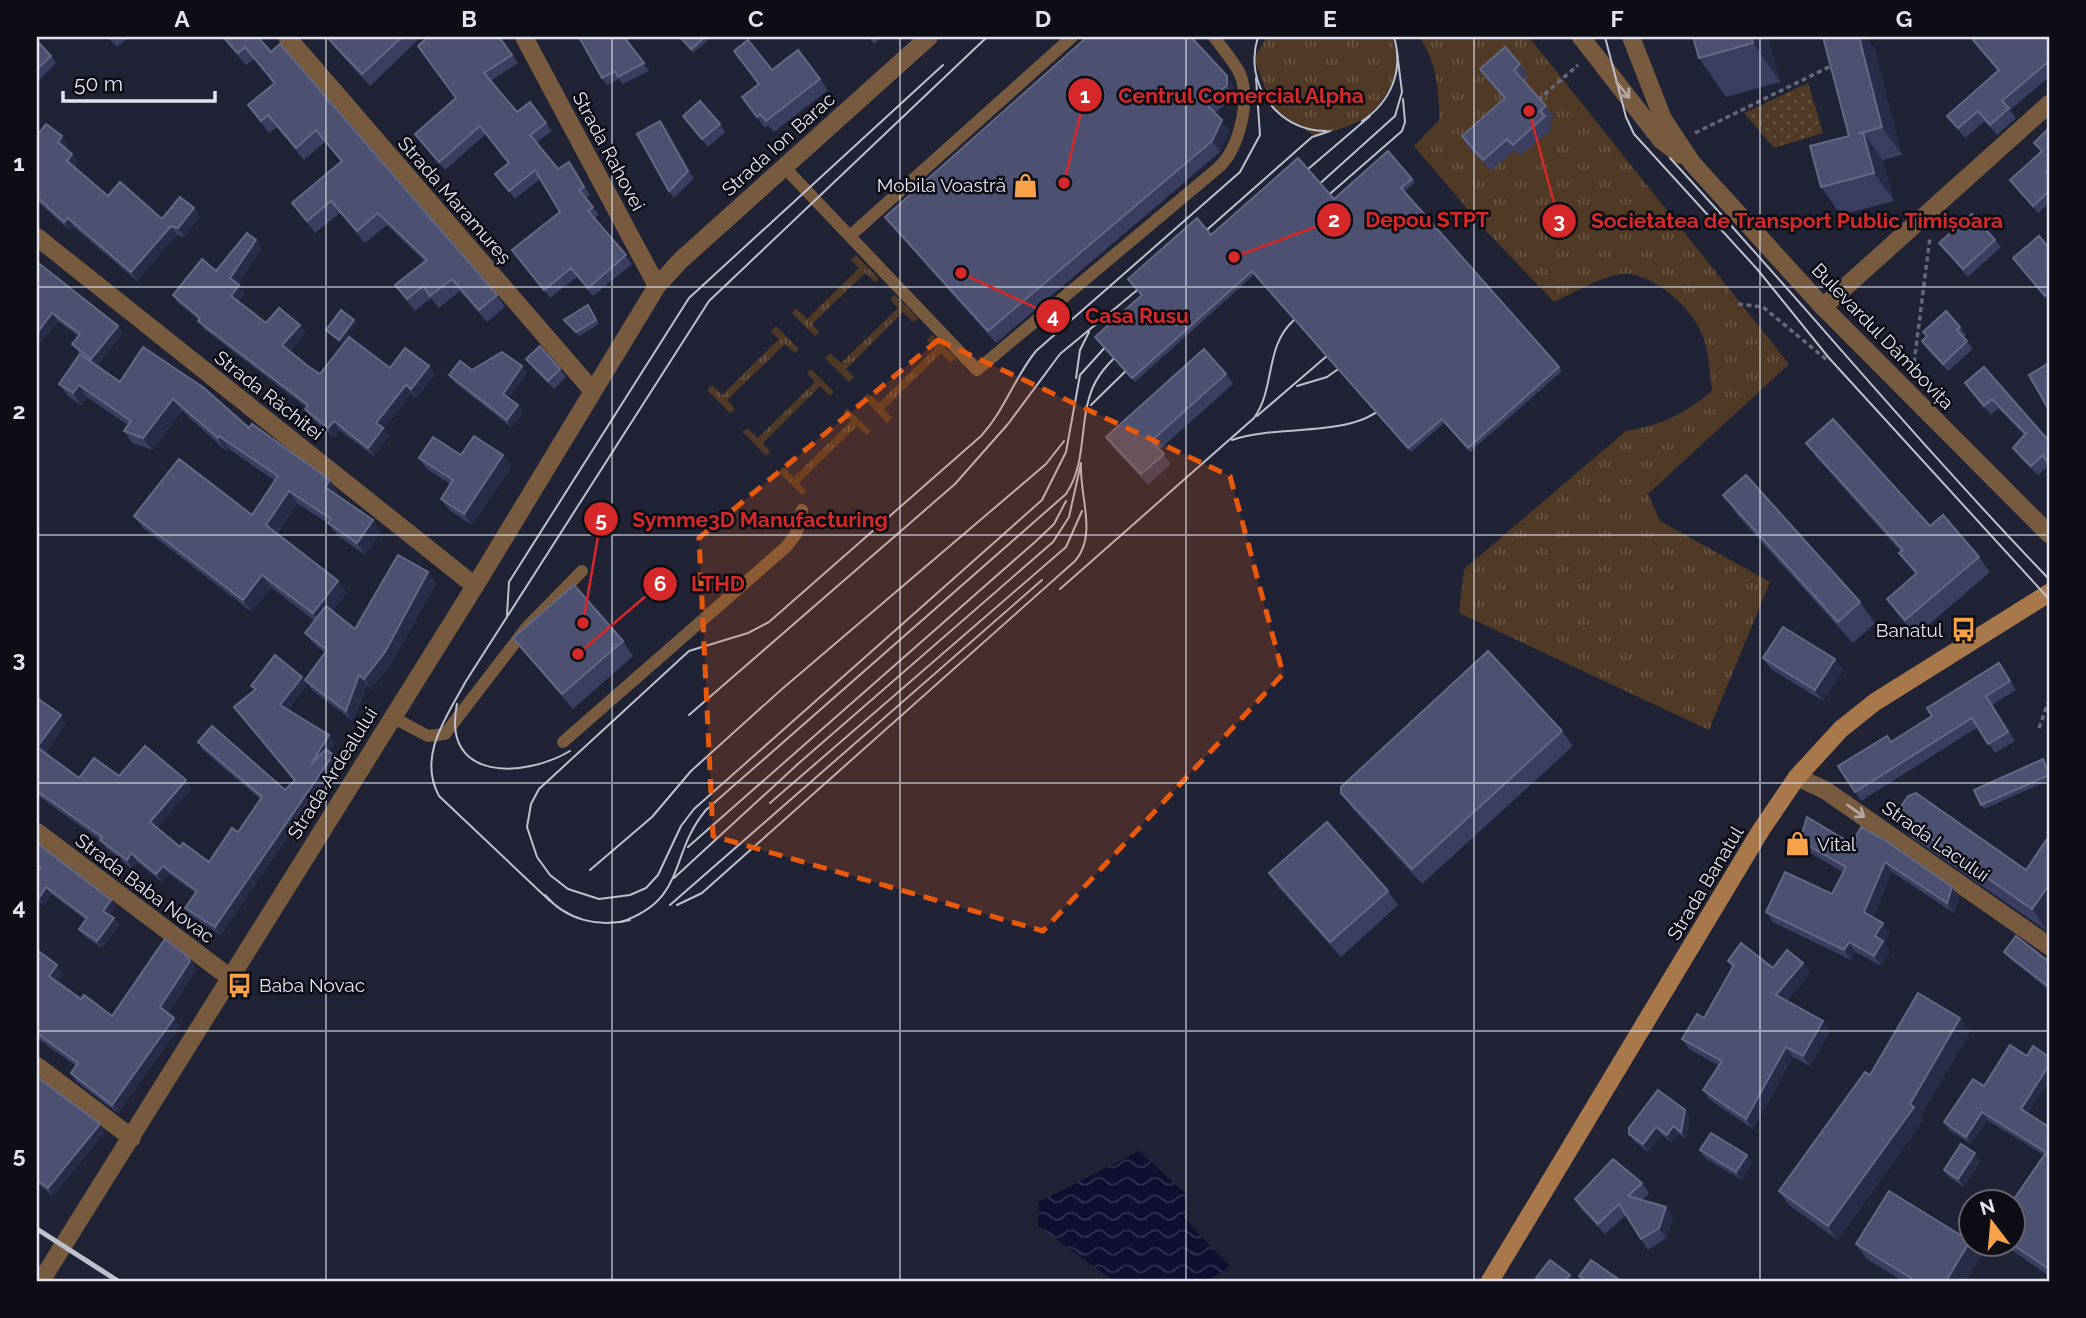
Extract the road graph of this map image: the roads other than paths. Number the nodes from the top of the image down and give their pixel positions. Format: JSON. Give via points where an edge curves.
{"nodes":[{"id":1,"x":287,"y":37,"type":"edge"},
{"id":2,"x":524,"y":37,"type":"edge"},
{"id":3,"x":929,"y":37,"type":"edge"},
{"id":4,"x":1072,"y":37,"type":"edge"},
{"id":5,"x":1214,"y":37,"type":"edge"},
{"id":6,"x":1580,"y":37,"type":"edge"},
{"id":7,"x":1631,"y":37,"type":"edge"},
{"id":8,"x":2049,"y":103,"type":"edge"},
{"id":9,"x":1692,"y":163,"type":"junction"},
{"id":10,"x":784,"y":167,"type":"junction"},
{"id":11,"x":851,"y":235,"type":"junction"},
{"id":12,"x":37,"y":237,"type":"edge"},
{"id":13,"x":657,"y":286,"type":"junction"},
{"id":14,"x":1823,"y":307,"type":"junction"},
{"id":15,"x":592,"y":390,"type":"junction"},
{"id":16,"x":802,"y":510,"type":"dead end"},
{"id":17,"x":2049,"y":534,"type":"edge"},
{"id":18,"x":582,"y":572,"type":"dead end"},
{"id":19,"x":475,"y":586,"type":"junction"},
{"id":20,"x":2049,"y":593,"type":"edge"},
{"id":21,"x":391,"y":717,"type":"junction"},
{"id":22,"x":563,"y":742,"type":"dead end"},
{"id":23,"x":1797,"y":777,"type":"junction"},
{"id":24,"x":37,"y":832,"type":"edge"},
{"id":25,"x":2049,"y":946,"type":"edge"},
{"id":26,"x":229,"y":978,"type":"junction"},
{"id":27,"x":37,"y":1066,"type":"edge"},
{"id":28,"x":132,"y":1138,"type":"junction"},
{"id":29,"x":41,"y":1281,"type":"edge"},
{"id":30,"x":1490,"y":1281,"type":"edge"}],
"edges":[{"from":1,"to":15,"type":"street","name":"Strada Maramureș"},
{"from":2,"to":13,"type":"street","name":"Strada Rahovei"},
{"from":3,"to":10,"type":"street","name":"Strada Ion Barac"},
{"from":4,"to":11,"type":"lane"},
{"from":5,"to":11,"type":"lane","via":[[1242,81],[1241,119],[1234,147],[1218,168],[977,369]]},
{"from":6,"to":9,"type":"street","name":"Bulevardul Dâmbovița","one_way":true,"via":[[1661,140]]},
{"from":7,"to":9,"type":"street","name":"Bulevardul Dâmbovița","via":[[1657,106]]},
{"from":8,"to":14,"type":"street"},
{"from":9,"to":14,"type":"street","name":"Bulevardul Dâmbovița"},
{"from":10,"to":11,"type":"lane"},
{"from":10,"to":13,"type":"street","name":"Strada Ion Barac"},
{"from":12,"to":19,"type":"street","name":"Strada Răchitei"},
{"from":13,"to":15,"type":"street","name":"Strada Ardealului"},
{"from":14,"to":17,"type":"street","name":"Bulevardul Dâmbovița"},
{"from":15,"to":19,"type":"street","name":"Strada Ardealului"},
{"from":16,"to":22,"type":"lane","via":[[796,534],[786,547]]},
{"from":18,"to":21,"type":"lane","via":[[527,627],[445,734],[428,736]]},
{"from":19,"to":21,"type":"street","name":"Strada Ardealului"},
{"from":20,"to":23,"type":"main road","name":"Strada Banatul","via":[[1875,702],[1841,729]]},
{"from":21,"to":26,"type":"street","name":"Strada Ardealului"},
{"from":23,"to":25,"type":"street","name":"Strada Lacului","one_way":true,"via":[[1825,790]]},
{"from":23,"to":30,"type":"main road","name":"Strada Banatul"},
{"from":24,"to":26,"type":"street","name":"Strada Baba Novac"},
{"from":26,"to":28,"type":"street","name":"Strada Ardealului"},
{"from":27,"to":28,"type":"street"},
{"from":28,"to":29,"type":"street","name":"Strada Ardealului"}]}
